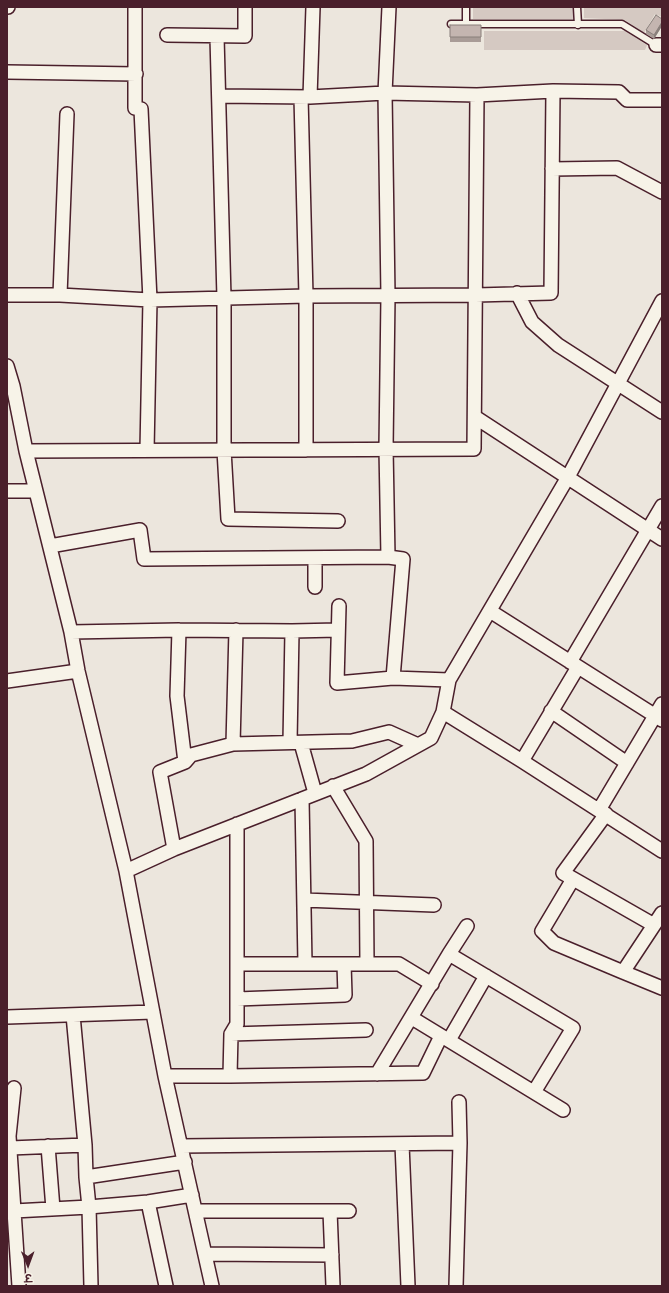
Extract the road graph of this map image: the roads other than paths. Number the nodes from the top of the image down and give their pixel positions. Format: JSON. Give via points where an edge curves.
{"nodes":[{"id":1,"x":135,"y":7,"type":"edge"},
{"id":2,"x":245,"y":7,"type":"edge"},
{"id":3,"x":313,"y":7,"type":"edge"},
{"id":4,"x":389,"y":7,"type":"edge"},
{"id":5,"x":466,"y":7,"type":"edge"},
{"id":6,"x":577,"y":7,"type":"edge"},
{"id":7,"x":451,"y":24,"type":"edge"},
{"id":8,"x":466,"y":24,"type":"junction"},
{"id":9,"x":578,"y":25,"type":"junction"},
{"id":10,"x":167,"y":35,"type":"dead end"},
{"id":11,"x":217,"y":37,"type":"junction"},
{"id":12,"x":659,"y":45,"type":"edge"},
{"id":13,"x":7,"y":72,"type":"edge"},
{"id":14,"x":136,"y":74,"type":"junction"},
{"id":15,"x":553,"y":91,"type":"junction"},
{"id":16,"x":385,"y":93,"type":"junction"},
{"id":17,"x":478,"y":95,"type":"junction"},
{"id":18,"x":219,"y":96,"type":"junction"},
{"id":19,"x":305,"y":97,"type":"junction"},
{"id":20,"x":662,"y":100,"type":"edge"},
{"id":21,"x":67,"y":114,"type":"dead end"},
{"id":22,"x":552,"y":168,"type":"junction"},
{"id":23,"x":662,"y":192,"type":"edge"},
{"id":24,"x":517,"y":293,"type":"junction"},
{"id":25,"x":7,"y":295,"type":"edge"},
{"id":26,"x":60,"y":295,"type":"junction"},
{"id":27,"x":476,"y":295,"type":"junction"},
{"id":28,"x":306,"y":296,"type":"junction"},
{"id":29,"x":388,"y":296,"type":"junction"},
{"id":30,"x":224,"y":298,"type":"junction"},
{"id":31,"x":150,"y":300,"type":"junction"},
{"id":32,"x":662,"y":301,"type":"edge"},
{"id":33,"x":7,"y":366,"type":"edge"},
{"id":34,"x":618,"y":383,"type":"junction"},
{"id":35,"x":10,"y":386,"type":"edge"},
{"id":36,"x":662,"y":412,"type":"edge"},
{"id":37,"x":475,"y":417,"type":"junction"},
{"id":38,"x":386,"y":448,"type":"junction"},
{"id":39,"x":147,"y":450,"type":"junction"},
{"id":40,"x":224,"y":450,"type":"junction"},
{"id":41,"x":306,"y":450,"type":"junction"},
{"id":42,"x":26,"y":451,"type":"junction"},
{"id":43,"x":568,"y":477,"type":"junction"},
{"id":44,"x":7,"y":491,"type":"edge"},
{"id":45,"x":35,"y":491,"type":"junction"},
{"id":46,"x":662,"y":506,"type":"edge"},
{"id":47,"x":338,"y":521,"type":"dead end"},
{"id":48,"x":648,"y":530,"type":"junction"},
{"id":49,"x":662,"y":539,"type":"edge"},
{"id":50,"x":50,"y":546,"type":"junction"},
{"id":51,"x":388,"y":557,"type":"junction"},
{"id":52,"x":315,"y":558,"type":"junction"},
{"id":53,"x":315,"y":587,"type":"dead end"},
{"id":54,"x":339,"y":606,"type":"dead end"},
{"id":55,"x":490,"y":611,"type":"junction"},
{"id":56,"x":179,"y":630,"type":"junction"},
{"id":57,"x":236,"y":630,"type":"junction"},
{"id":58,"x":338,"y":630,"type":"junction"},
{"id":59,"x":292,"y":631,"type":"junction"},
{"id":60,"x":71,"y":632,"type":"junction"},
{"id":61,"x":574,"y":664,"type":"junction"},
{"id":62,"x":78,"y":671,"type":"junction"},
{"id":63,"x":393,"y":678,"type":"junction"},
{"id":64,"x":449,"y":680,"type":"junction"},
{"id":65,"x":7,"y":681,"type":"edge"},
{"id":66,"x":662,"y":704,"type":"edge"},
{"id":67,"x":552,"y":711,"type":"junction"},
{"id":68,"x":443,"y":712,"type":"junction"},
{"id":69,"x":658,"y":718,"type":"edge"},
{"id":70,"x":296,"y":742,"type":"junction"},
{"id":71,"x":232,"y":744,"type":"junction"},
{"id":72,"x":418,"y":745,"type":"junction"},
{"id":73,"x":522,"y":761,"type":"junction"},
{"id":74,"x":185,"y":762,"type":"junction"},
{"id":75,"x":627,"y":763,"type":"junction"},
{"id":76,"x":333,"y":786,"type":"junction"},
{"id":77,"x":315,"y":793,"type":"junction"},
{"id":78,"x":302,"y":799,"type":"junction"},
{"id":79,"x":602,"y":812,"type":"junction"},
{"id":80,"x":237,"y":824,"type":"junction"},
{"id":81,"x":174,"y":850,"type":"junction"},
{"id":82,"x":662,"y":851,"type":"edge"},
{"id":83,"x":126,"y":871,"type":"junction"},
{"id":84,"x":573,"y":879,"type":"junction"},
{"id":85,"x":304,"y":900,"type":"junction"},
{"id":86,"x":366,"y":902,"type":"junction"},
{"id":87,"x":434,"y":905,"type":"dead end"},
{"id":88,"x":662,"y":913,"type":"edge"},
{"id":89,"x":654,"y":925,"type":"junction"},
{"id":90,"x":467,"y":926,"type":"dead end"},
{"id":91,"x":449,"y":954,"type":"junction"},
{"id":92,"x":237,"y":964,"type":"junction"},
{"id":93,"x":305,"y":964,"type":"junction"},
{"id":94,"x":344,"y":964,"type":"junction"},
{"id":95,"x":367,"y":964,"type":"junction"},
{"id":96,"x":623,"y":972,"type":"junction"},
{"id":97,"x":486,"y":976,"type":"junction"},
{"id":98,"x":432,"y":984,"type":"junction"},
{"id":99,"x":662,"y":988,"type":"edge"},
{"id":100,"x":237,"y":999,"type":"junction"},
{"id":101,"x":153,"y":1012,"type":"junction"},
{"id":102,"x":73,"y":1015,"type":"junction"},
{"id":103,"x":7,"y":1017,"type":"edge"},
{"id":104,"x":412,"y":1018,"type":"junction"},
{"id":105,"x":366,"y":1030,"type":"dead end"},
{"id":106,"x":231,"y":1034,"type":"junction"},
{"id":107,"x":445,"y":1038,"type":"junction"},
{"id":108,"x":377,"y":1074,"type":"junction"},
{"id":109,"x":165,"y":1076,"type":"junction"},
{"id":110,"x":230,"y":1076,"type":"junction"},
{"id":111,"x":14,"y":1088,"type":"dead end"},
{"id":112,"x":534,"y":1092,"type":"junction"},
{"id":113,"x":459,"y":1102,"type":"dead end"},
{"id":114,"x":563,"y":1110,"type":"dead end"},
{"id":115,"x":460,"y":1143,"type":"junction"},
{"id":116,"x":402,"y":1144,"type":"junction"},
{"id":117,"x":85,"y":1145,"type":"junction"},
{"id":118,"x":48,"y":1146,"type":"junction"},
{"id":119,"x":181,"y":1146,"type":"junction"},
{"id":120,"x":10,"y":1148,"type":"junction"},
{"id":121,"x":185,"y":1162,"type":"junction"},
{"id":122,"x":86,"y":1177,"type":"junction"},
{"id":123,"x":192,"y":1195,"type":"junction"},
{"id":124,"x":148,"y":1202,"type":"junction"},
{"id":125,"x":89,"y":1207,"type":"junction"},
{"id":126,"x":53,"y":1209,"type":"junction"},
{"id":127,"x":14,"y":1211,"type":"junction"},
{"id":128,"x":330,"y":1211,"type":"junction"},
{"id":129,"x":349,"y":1211,"type":"dead end"},
{"id":130,"x":196,"y":1212,"type":"junction"},
{"id":131,"x":205,"y":1254,"type":"junction"},
{"id":132,"x":332,"y":1255,"type":"junction"},
{"id":133,"x":19,"y":1286,"type":"edge"},
{"id":134,"x":91,"y":1286,"type":"edge"},
{"id":135,"x":166,"y":1286,"type":"edge"},
{"id":136,"x":212,"y":1286,"type":"edge"},
{"id":137,"x":333,"y":1286,"type":"edge"},
{"id":138,"x":408,"y":1286,"type":"edge"},
{"id":139,"x":456,"y":1286,"type":"edge"}],
"edges":[{"from":1,"to":14,"type":"street"},
{"from":2,"to":11,"type":"street","via":[[245,36]]},
{"from":3,"to":19,"type":"street"},
{"from":4,"to":16,"type":"street"},
{"from":5,"to":8,"type":"lane"},
{"from":6,"to":9,"type":"lane"},
{"from":7,"to":8,"type":"lane"},
{"from":8,"to":9,"type":"lane"},
{"from":9,"to":12,"type":"lane","via":[[622,24]]},
{"from":10,"to":11,"type":"street"},
{"from":11,"to":18,"type":"street"},
{"from":13,"to":14,"type":"street"},
{"from":14,"to":31,"type":"street","via":[[135,108],[141,109]]},
{"from":15,"to":17,"type":"street"},
{"from":15,"to":20,"type":"street","via":[[619,92],[628,100]]},
{"from":15,"to":22,"type":"street"},
{"from":16,"to":17,"type":"street"},
{"from":16,"to":19,"type":"street"},
{"from":16,"to":29,"type":"street"},
{"from":17,"to":27,"type":"street"},
{"from":18,"to":19,"type":"street"},
{"from":18,"to":30,"type":"street"},
{"from":19,"to":28,"type":"street"},
{"from":21,"to":26,"type":"street"},
{"from":22,"to":23,"type":"street","via":[[617,168]]},
{"from":22,"to":24,"type":"street","via":[[552,293]]},
{"from":24,"to":27,"type":"street"},
{"from":24,"to":34,"type":"street","via":[[532,322],[558,345]]},
{"from":25,"to":26,"type":"street"},
{"from":26,"to":31,"type":"street"},
{"from":27,"to":29,"type":"street"},
{"from":27,"to":37,"type":"street"},
{"from":28,"to":29,"type":"street"},
{"from":28,"to":30,"type":"street"},
{"from":28,"to":41,"type":"street"},
{"from":29,"to":38,"type":"street"},
{"from":30,"to":31,"type":"street"},
{"from":30,"to":40,"type":"street"},
{"from":31,"to":39,"type":"street"},
{"from":32,"to":34,"type":"street"},
{"from":33,"to":35,"type":"street"},
{"from":34,"to":36,"type":"street"},
{"from":34,"to":43,"type":"street"},
{"from":35,"to":42,"type":"street"},
{"from":37,"to":38,"type":"street","via":[[474,449]]},
{"from":37,"to":43,"type":"street"},
{"from":38,"to":41,"type":"street"},
{"from":38,"to":51,"type":"street"},
{"from":39,"to":40,"type":"street"},
{"from":39,"to":42,"type":"street"},
{"from":40,"to":41,"type":"street"},
{"from":40,"to":47,"type":"street","via":[[228,519]]},
{"from":42,"to":45,"type":"street"},
{"from":43,"to":48,"type":"street"},
{"from":43,"to":55,"type":"street"},
{"from":44,"to":45,"type":"street"},
{"from":45,"to":50,"type":"street"},
{"from":46,"to":48,"type":"street"},
{"from":48,"to":49,"type":"street"},
{"from":48,"to":61,"type":"street"},
{"from":50,"to":52,"type":"street","via":[[140,530],[144,560]]},
{"from":50,"to":60,"type":"street"},
{"from":51,"to":52,"type":"street"},
{"from":51,"to":63,"type":"street","via":[[403,559]]},
{"from":52,"to":53,"type":"street"},
{"from":54,"to":58,"type":"street"},
{"from":55,"to":61,"type":"street"},
{"from":55,"to":64,"type":"street"},
{"from":56,"to":57,"type":"street"},
{"from":56,"to":60,"type":"street"},
{"from":56,"to":74,"type":"street","via":[[177,696]]},
{"from":57,"to":59,"type":"street"},
{"from":57,"to":71,"type":"street"},
{"from":58,"to":59,"type":"street"},
{"from":58,"to":63,"type":"street","via":[[337,683]]},
{"from":59,"to":70,"type":"street"},
{"from":60,"to":62,"type":"street"},
{"from":61,"to":67,"type":"street"},
{"from":61,"to":69,"type":"street"},
{"from":62,"to":65,"type":"street"},
{"from":62,"to":83,"type":"street"},
{"from":63,"to":64,"type":"street"},
{"from":64,"to":68,"type":"street"},
{"from":66,"to":69,"type":"street"},
{"from":67,"to":73,"type":"street"},
{"from":67,"to":75,"type":"street"},
{"from":68,"to":72,"type":"street","via":[[431,738]]},
{"from":68,"to":73,"type":"street"},
{"from":69,"to":75,"type":"street"},
{"from":70,"to":71,"type":"street"},
{"from":70,"to":72,"type":"street","via":[[352,741],[389,732]]},
{"from":70,"to":77,"type":"street"},
{"from":71,"to":74,"type":"street","via":[[192,755]]},
{"from":72,"to":76,"type":"street","via":[[366,774]]},
{"from":73,"to":79,"type":"street"},
{"from":74,"to":81,"type":"street","via":[[160,772]]},
{"from":75,"to":79,"type":"street"},
{"from":76,"to":77,"type":"street"},
{"from":76,"to":86,"type":"street","via":[[366,841]]},
{"from":77,"to":78,"type":"street"},
{"from":78,"to":80,"type":"street"},
{"from":78,"to":85,"type":"street"},
{"from":79,"to":82,"type":"street"},
{"from":79,"to":84,"type":"street","via":[[564,873]]},
{"from":80,"to":81,"type":"street"},
{"from":80,"to":92,"type":"street"},
{"from":81,"to":83,"type":"street"},
{"from":83,"to":101,"type":"street"},
{"from":84,"to":89,"type":"street"},
{"from":84,"to":96,"type":"street","via":[[542,931],[554,943]]},
{"from":85,"to":86,"type":"street"},
{"from":85,"to":93,"type":"street"},
{"from":86,"to":87,"type":"street"},
{"from":86,"to":95,"type":"street"},
{"from":88,"to":89,"type":"street"},
{"from":89,"to":96,"type":"street"},
{"from":90,"to":91,"type":"street"},
{"from":91,"to":97,"type":"street"},
{"from":91,"to":98,"type":"street"},
{"from":92,"to":93,"type":"street"},
{"from":92,"to":100,"type":"street"},
{"from":93,"to":94,"type":"street"},
{"from":94,"to":95,"type":"street"},
{"from":94,"to":100,"type":"street","via":[[345,995]]},
{"from":95,"to":98,"type":"street","via":[[399,964]]},
{"from":96,"to":99,"type":"street"},
{"from":97,"to":107,"type":"street"},
{"from":97,"to":112,"type":"street","via":[[573,1028]]},
{"from":98,"to":104,"type":"street"},
{"from":100,"to":106,"type":"street","via":[[237,1024]]},
{"from":101,"to":102,"type":"street"},
{"from":101,"to":109,"type":"street"},
{"from":102,"to":103,"type":"street"},
{"from":102,"to":117,"type":"street"},
{"from":104,"to":107,"type":"street"},
{"from":104,"to":108,"type":"street"},
{"from":105,"to":106,"type":"street"},
{"from":106,"to":110,"type":"street"},
{"from":107,"to":108,"type":"street","via":[[423,1073]]},
{"from":107,"to":112,"type":"street"},
{"from":108,"to":110,"type":"street"},
{"from":109,"to":110,"type":"street"},
{"from":109,"to":119,"type":"street"},
{"from":111,"to":120,"type":"street"},
{"from":112,"to":114,"type":"street"},
{"from":113,"to":115,"type":"street"},
{"from":115,"to":116,"type":"street"},
{"from":115,"to":139,"type":"street"},
{"from":116,"to":119,"type":"street"},
{"from":116,"to":138,"type":"street"},
{"from":117,"to":118,"type":"street"},
{"from":117,"to":122,"type":"street"},
{"from":118,"to":120,"type":"street"},
{"from":118,"to":126,"type":"street"},
{"from":119,"to":121,"type":"street"},
{"from":120,"to":127,"type":"street"},
{"from":121,"to":122,"type":"street"},
{"from":121,"to":123,"type":"street"},
{"from":122,"to":125,"type":"street"},
{"from":123,"to":124,"type":"street"},
{"from":123,"to":130,"type":"street"},
{"from":124,"to":125,"type":"street"},
{"from":124,"to":135,"type":"street"},
{"from":125,"to":126,"type":"street"},
{"from":125,"to":134,"type":"street"},
{"from":126,"to":127,"type":"street"},
{"from":127,"to":133,"type":"street"},
{"from":128,"to":129,"type":"street"},
{"from":128,"to":130,"type":"street"},
{"from":128,"to":132,"type":"street"},
{"from":130,"to":131,"type":"street"},
{"from":131,"to":132,"type":"street"},
{"from":131,"to":136,"type":"street"},
{"from":132,"to":137,"type":"street"}]}
